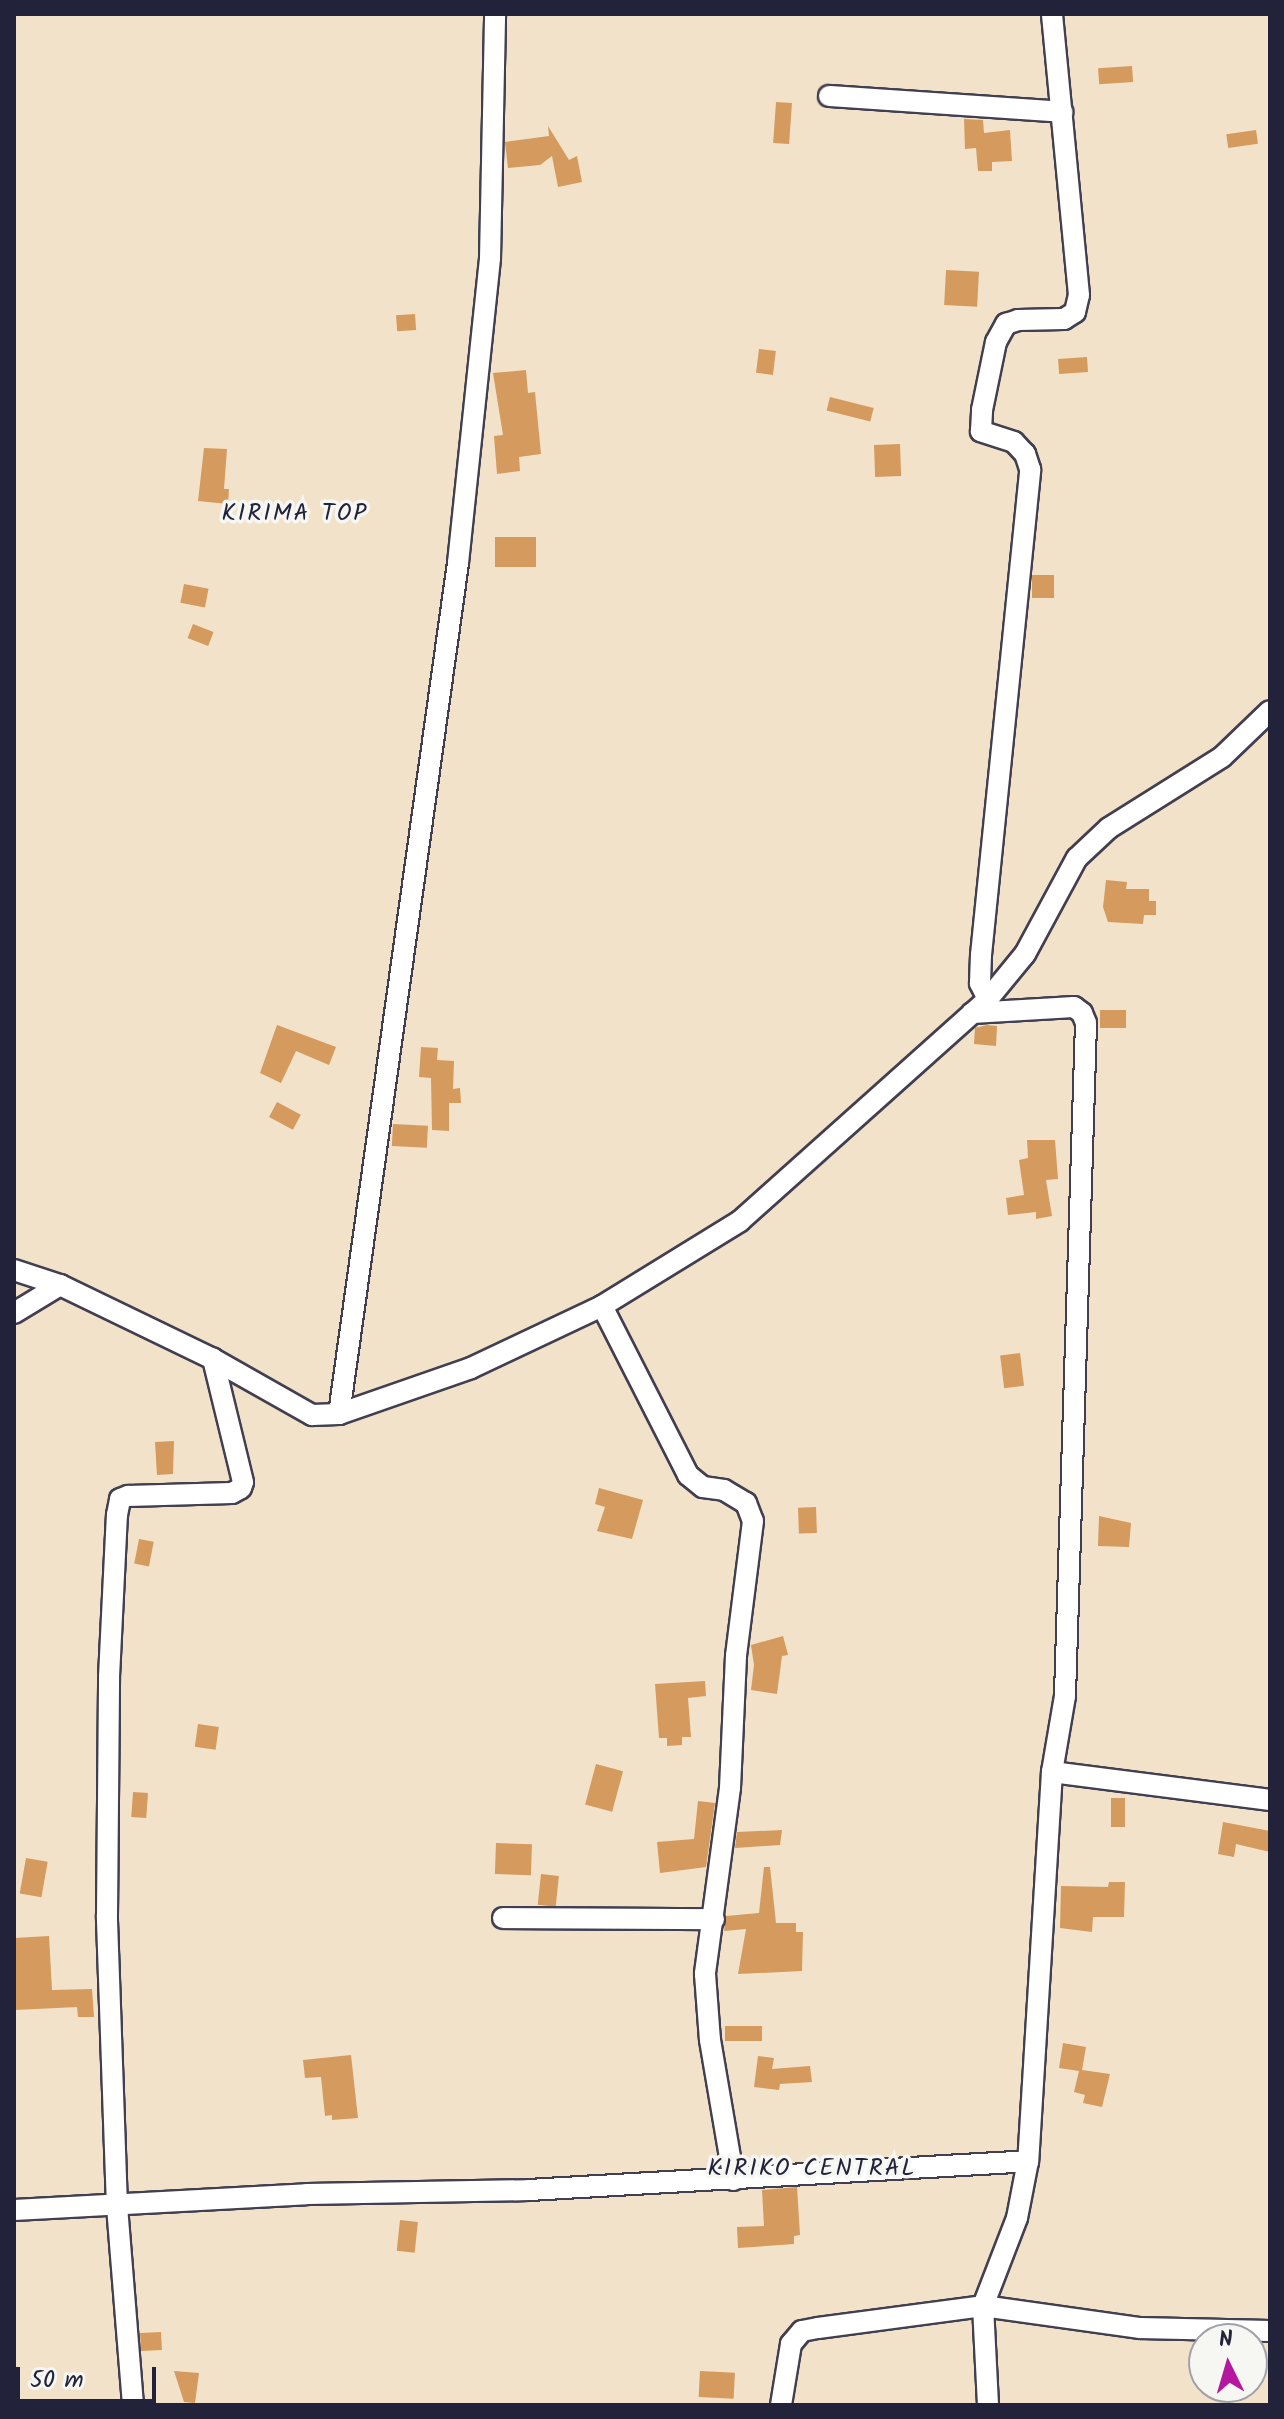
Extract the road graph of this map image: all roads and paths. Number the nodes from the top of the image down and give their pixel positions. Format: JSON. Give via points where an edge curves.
{"nodes":[{"id":1,"x":495,"y":14,"type":"edge"},
{"id":2,"x":1052,"y":14,"type":"edge"},
{"id":3,"x":829,"y":96,"type":"dead end"},
{"id":4,"x":1062,"y":112,"type":"junction"},
{"id":5,"x":1270,"y":711,"type":"edge"},
{"id":6,"x":988,"y":999,"type":"junction"},
{"id":7,"x":972,"y":1013,"type":"junction"},
{"id":8,"x":14,"y":1270,"type":"edge"},
{"id":9,"x":60,"y":1285,"type":"junction"},
{"id":10,"x":602,"y":1306,"type":"junction"},
{"id":11,"x":14,"y":1313,"type":"edge"},
{"id":12,"x":213,"y":1359,"type":"junction"},
{"id":13,"x":339,"y":1414,"type":"junction"},
{"id":14,"x":1052,"y":1772,"type":"junction"},
{"id":15,"x":1270,"y":1800,"type":"edge"},
{"id":16,"x":503,"y":1918,"type":"dead end"},
{"id":17,"x":714,"y":1919,"type":"junction"},
{"id":18,"x":1028,"y":2161,"type":"junction"},
{"id":19,"x":734,"y":2180,"type":"junction"},
{"id":20,"x":117,"y":2207,"type":"junction"},
{"id":21,"x":14,"y":2210,"type":"edge"},
{"id":22,"x":983,"y":2306,"type":"junction"},
{"id":23,"x":1270,"y":2331,"type":"edge"},
{"id":24,"x":133,"y":2405,"type":"edge"},
{"id":25,"x":781,"y":2405,"type":"edge"},
{"id":26,"x":988,"y":2405,"type":"edge"}],
"edges":[{"from":1,"to":13,"type":"street","via":[[490,258],[458,563]]},
{"from":2,"to":4,"type":"street"},
{"from":3,"to":4,"type":"street"},
{"from":4,"to":6,"type":"street","via":[[1077,257],[1075,312],[1064,319],[1006,324],[996,342],[982,410],[981,431],[1014,442],[1030,469],[981,955],[980,983]]},
{"from":5,"to":6,"type":"street","via":[[1222,757],[1109,828],[1077,858],[1025,954]]},
{"from":6,"to":7,"type":"street"},
{"from":7,"to":10,"type":"street","via":[[740,1221]]},
{"from":7,"to":14,"type":"street","via":[[1074,1007],[1086,1023],[1065,1696]]},
{"from":8,"to":9,"type":"street"},
{"from":9,"to":11,"type":"street"},
{"from":9,"to":12,"type":"street"},
{"from":10,"to":13,"type":"street","via":[[471,1368]]},
{"from":10,"to":17,"type":"street","via":[[688,1475],[703,1487],[724,1490],[746,1503],[753,1521]]},
{"from":12,"to":13,"type":"street","via":[[302,1411],[324,1417]]},
{"from":12,"to":20,"type":"street","via":[[241,1488],[232,1493],[128,1496],[118,1506],[107,1869]]},
{"from":14,"to":15,"type":"street"},
{"from":14,"to":18,"type":"street"},
{"from":16,"to":17,"type":"street"},
{"from":17,"to":19,"type":"street","via":[[705,1974],[709,2027]]},
{"from":18,"to":19,"type":"street"},
{"from":18,"to":22,"type":"street","via":[[1017,2218]]},
{"from":19,"to":20,"type":"street","via":[[307,2194]]},
{"from":20,"to":21,"type":"street"},
{"from":20,"to":24,"type":"street"},
{"from":22,"to":23,"type":"street","via":[[1140,2328]]},
{"from":22,"to":25,"type":"street","via":[[802,2331],[791,2344]]},
{"from":22,"to":26,"type":"street"}]}
